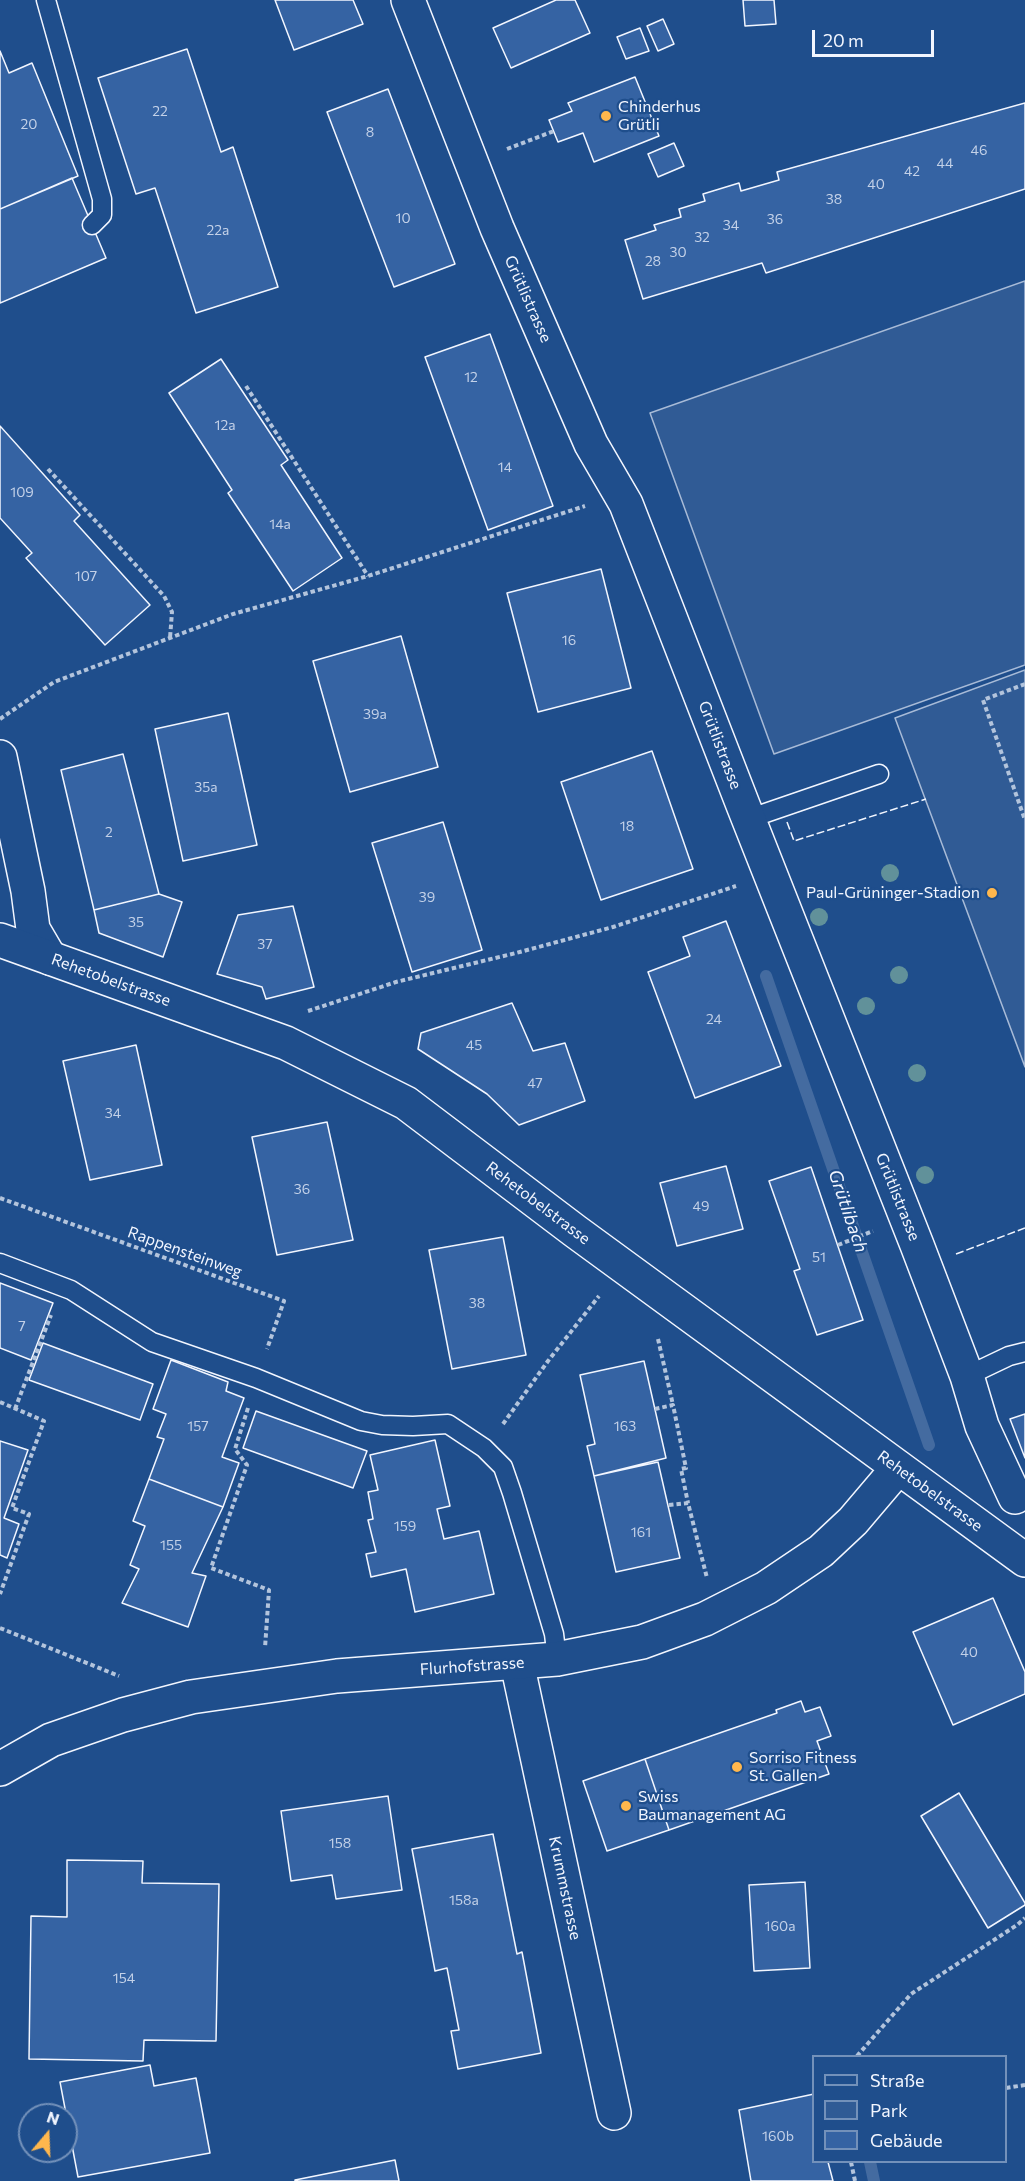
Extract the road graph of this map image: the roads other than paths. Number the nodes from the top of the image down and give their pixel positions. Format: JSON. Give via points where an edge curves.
{"nodes":[{"id":1,"x":46,"y":0,"type":"edge"},
{"id":2,"x":408,"y":0,"type":"edge"},
{"id":3,"x":92,"y":225,"type":"dead end"},
{"id":4,"x":0,"y":758,"type":"edge"},
{"id":5,"x":879,"y":774,"type":"dead end"},
{"id":6,"x":748,"y":819,"type":"junction"},
{"id":7,"x":0,"y":940,"type":"edge"},
{"id":8,"x":50,"y":958,"type":"junction"},
{"id":9,"x":0,"y":1263,"type":"edge"},
{"id":10,"x":1025,"y":1352,"type":"edge"},
{"id":11,"x":967,"y":1376,"type":"junction"},
{"id":12,"x":898,"y":1468,"type":"junction"},
{"id":13,"x":1015,"y":1497,"type":"dead end"},
{"id":14,"x":1025,"y":1560,"type":"edge"},
{"id":15,"x":557,"y":1659,"type":"junction"},
{"id":16,"x":517,"y":1663,"type":"junction"},
{"id":17,"x":0,"y":1769,"type":"edge"},
{"id":18,"x":614,"y":2113,"type":"dead end"}],
"edges":[{"from":1,"to":3,"type":"lane","via":[[102,199],[102,215]]},
{"from":2,"to":6,"type":"street","name":"Grütlistrasse","via":[[497,228],[591,444],[626,504]]},
{"from":4,"to":8,"type":"street","via":[[33,929]]},
{"from":5,"to":6,"type":"lane"},
{"from":6,"to":11,"type":"street","name":"Grütlistrasse"},
{"from":7,"to":8,"type":"street","name":"Rehetobelstrasse"},
{"from":8,"to":12,"type":"street","name":"Rehetobelstrasse","via":[[286,1043],[406,1103]]},
{"from":9,"to":15,"type":"lane","via":[[71,1290],[152,1342],[256,1378],[361,1421],[381,1425],[448,1424],[484,1448],[503,1467],[554,1634]]},
{"from":10,"to":11,"type":"lane"},
{"from":11,"to":13,"type":"street","name":"Grütlistrasse","via":[[982,1426]]},
{"from":12,"to":14,"type":"street","name":"Rehetobelstrasse"},
{"from":12,"to":15,"type":"street","name":"Flurhofstrasse","via":[[853,1521],[821,1551],[766,1588],[705,1618],[642,1642]]},
{"from":15,"to":16,"type":"street","name":"Flurhofstrasse"},
{"from":16,"to":17,"type":"street","name":"Flurhofstrasse","via":[[337,1676],[191,1697],[51,1740]]},
{"from":16,"to":18,"type":"street","name":"Krummstrasse"}]}
